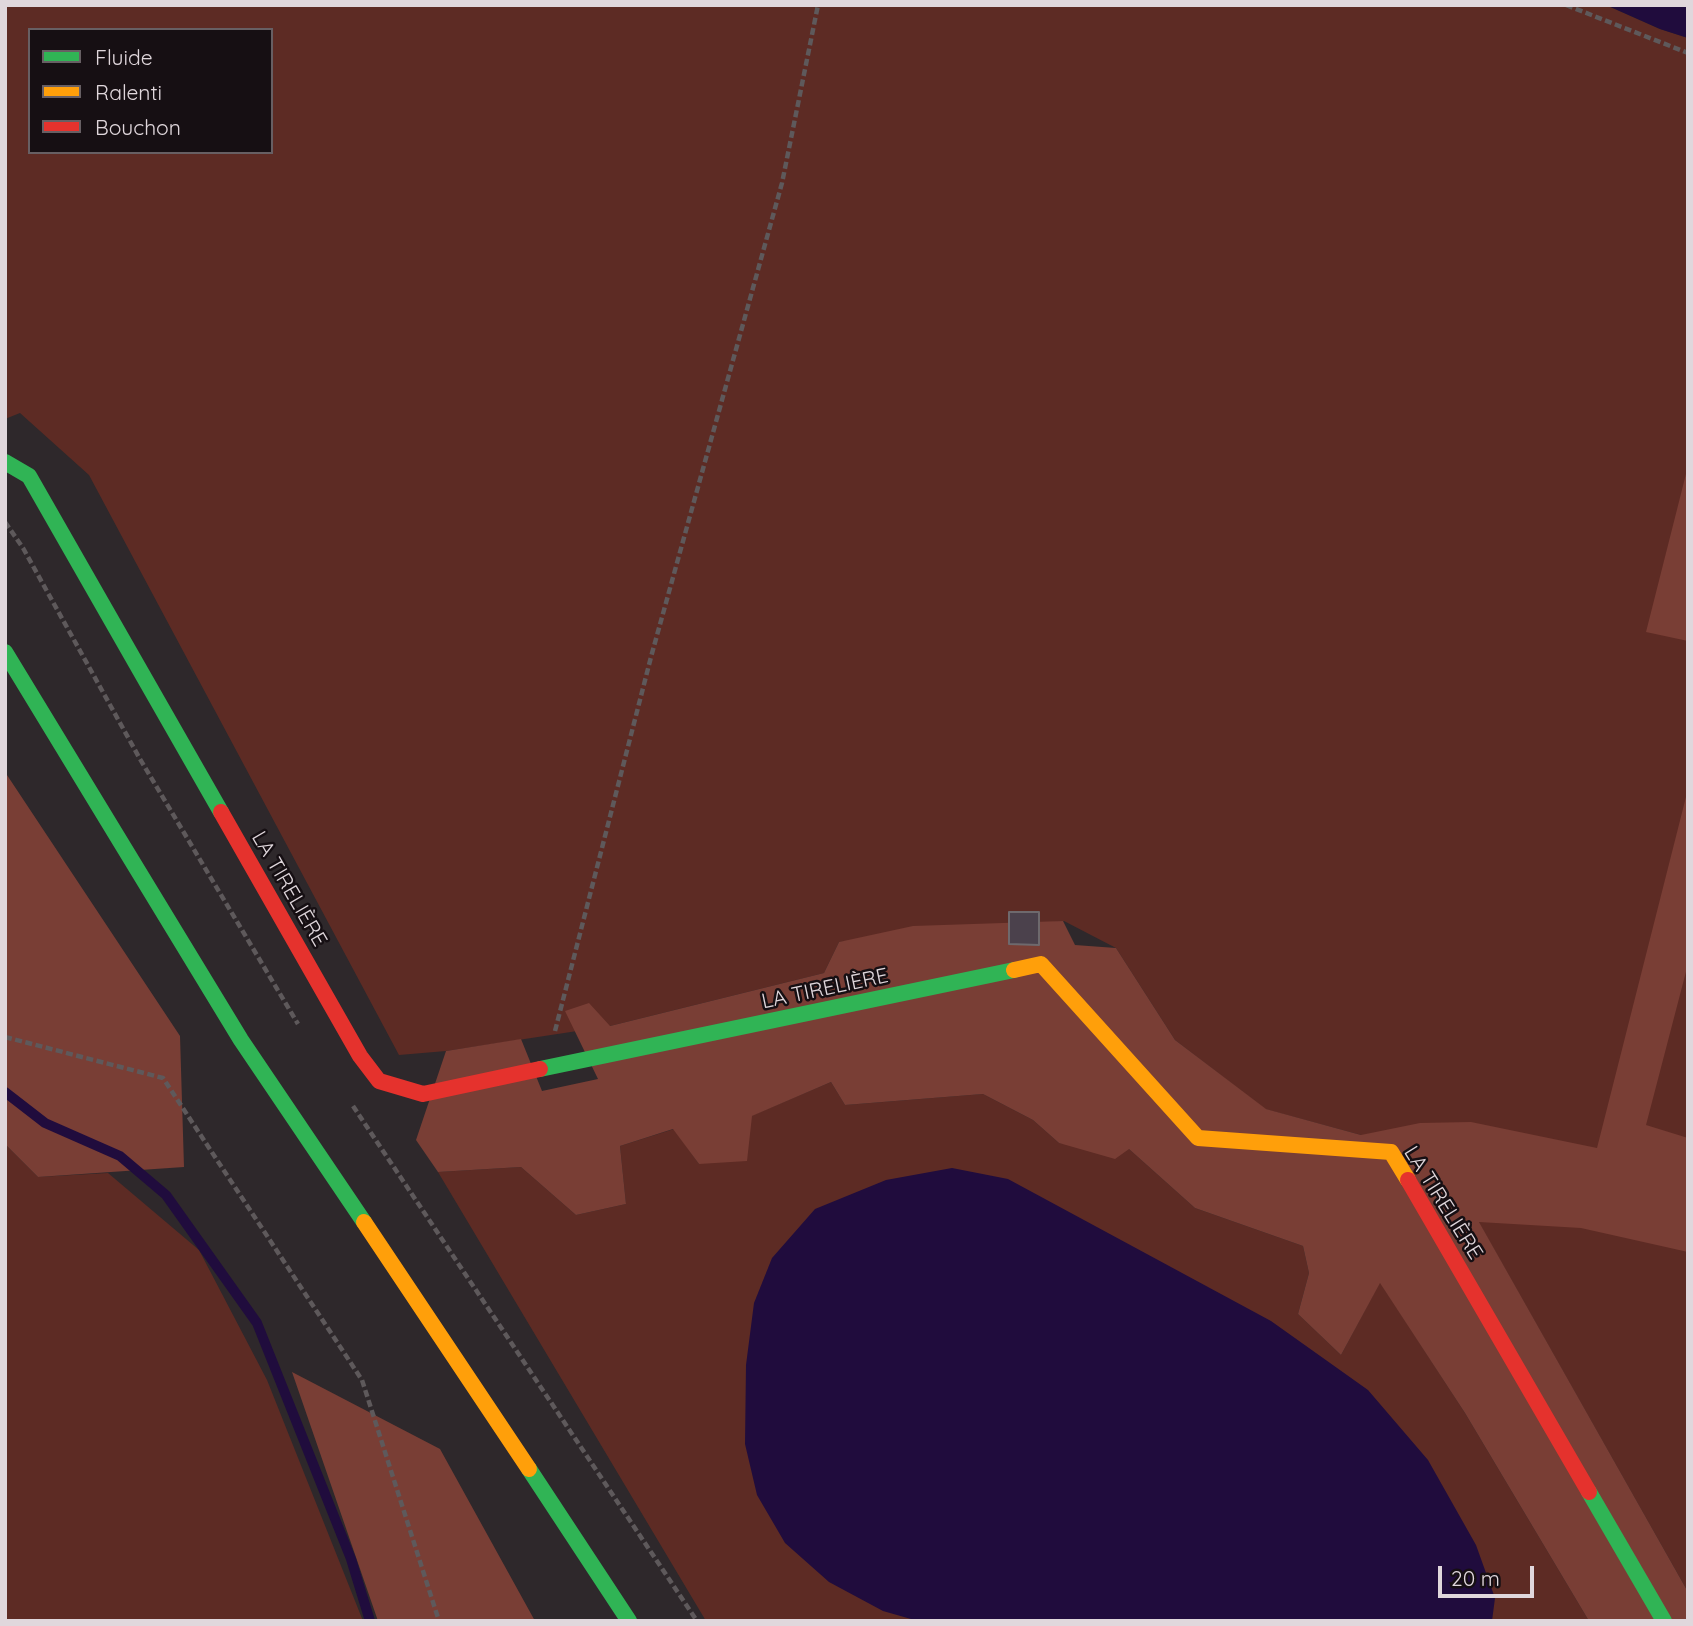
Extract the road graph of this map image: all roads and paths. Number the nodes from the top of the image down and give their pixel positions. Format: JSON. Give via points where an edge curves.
{"nodes":[{"id":1,"x":818,"y":5,"type":"edge"},
{"id":2,"x":1566,"y":5,"type":"edge"},
{"id":3,"x":1688,"y":52,"type":"edge"},
{"id":4,"x":5,"y":462,"type":"edge"},
{"id":5,"x":5,"y":652,"type":"edge"},
{"id":6,"x":5,"y":1037,"type":"edge"},
{"id":7,"x":546,"y":1069,"type":"junction"},
{"id":8,"x":439,"y":1621,"type":"edge"},
{"id":9,"x":629,"y":1621,"type":"edge"},
{"id":10,"x":1664,"y":1621,"type":"edge"}],
"edges":[{"from":1,"to":7,"type":"path","via":[[782,183],[651,657]]},
{"from":2,"to":3,"type":"path"},
{"from":4,"to":7,"type":"street","name":"LA TIRELIÈRE","via":[[29,476],[360,1056],[379,1081],[423,1094]]},
{"from":5,"to":9,"type":"street","via":[[241,1040]]},
{"from":6,"to":8,"type":"path","via":[[163,1078],[362,1380]]},
{"from":7,"to":10,"type":"street","name":"LA TIRELIÈRE","via":[[1041,964],[1198,1138],[1391,1152]]}]}
